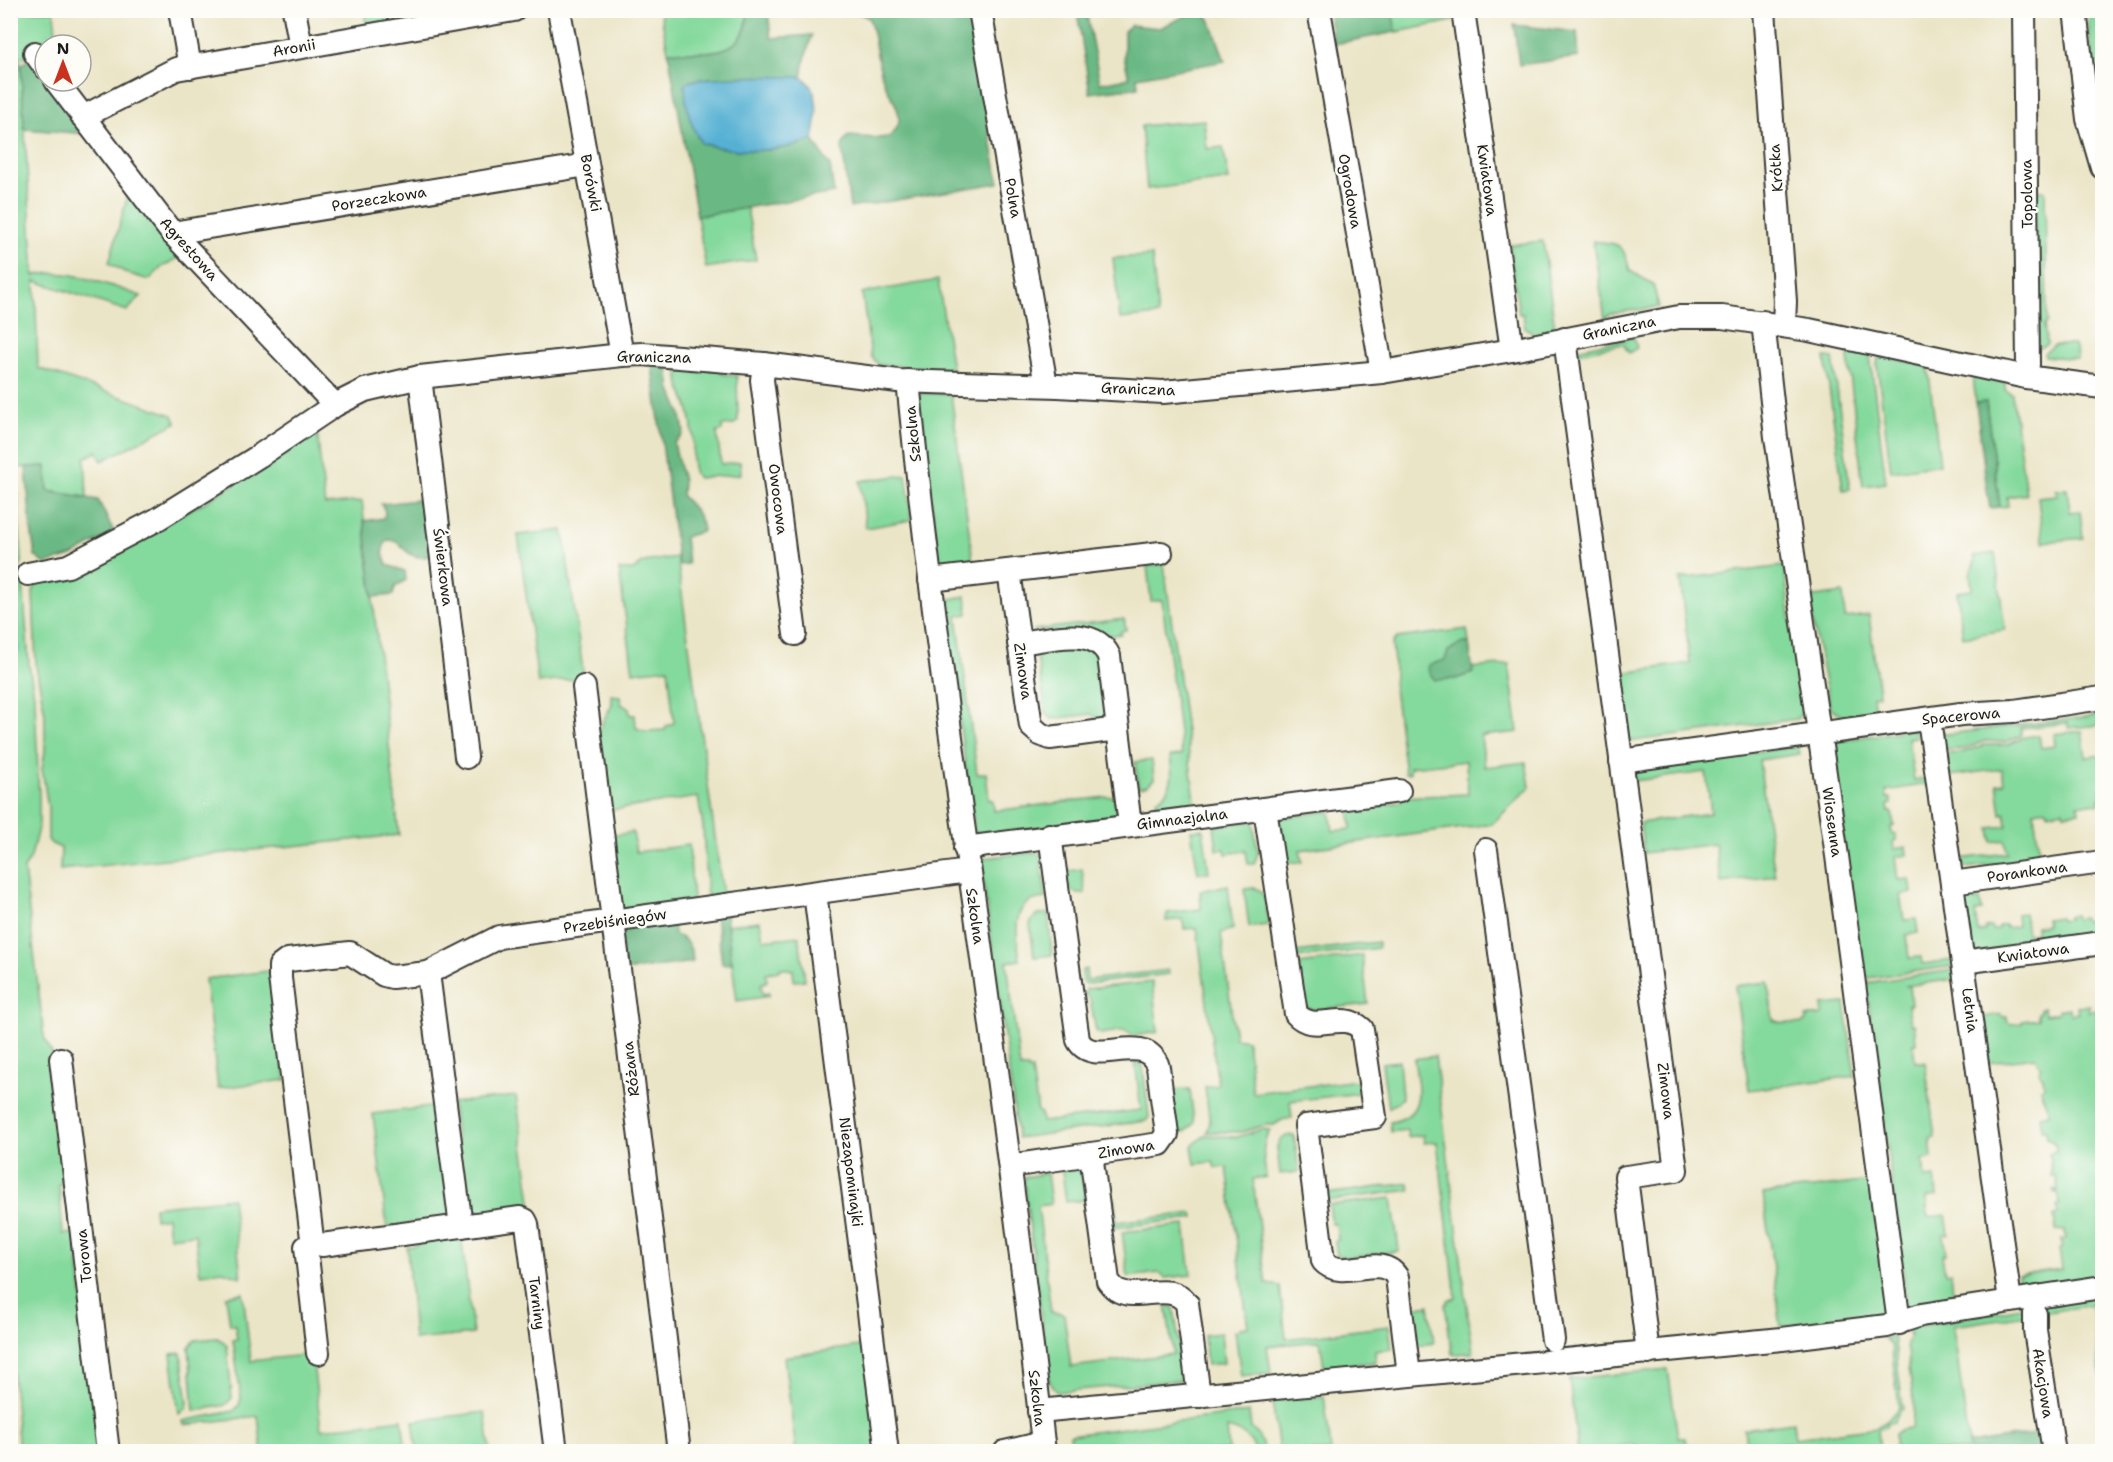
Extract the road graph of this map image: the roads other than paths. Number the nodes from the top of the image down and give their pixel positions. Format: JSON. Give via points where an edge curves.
{"nodes":[{"id":1,"x":180,"y":10,"type":"edge"},
{"id":2,"x":294,"y":10,"type":"edge"},
{"id":3,"x":514,"y":10,"type":"edge"},
{"id":4,"x":559,"y":10,"type":"edge"},
{"id":5,"x":980,"y":10,"type":"edge"},
{"id":6,"x":1319,"y":10,"type":"edge"},
{"id":7,"x":1463,"y":10,"type":"edge"},
{"id":8,"x":1764,"y":10,"type":"edge"},
{"id":9,"x":2024,"y":10,"type":"edge"},
{"id":10,"x":2075,"y":10,"type":"edge"},
{"id":11,"x":301,"y":47,"type":"junction"},
{"id":12,"x":190,"y":67,"type":"junction"},
{"id":13,"x":65,"y":93,"type":"edge"},
{"id":14,"x":83,"y":117,"type":"junction"},
{"id":15,"x":2099,"y":141,"type":"edge"},
{"id":16,"x":587,"y":165,"type":"junction"},
{"id":17,"x":2103,"y":167,"type":"edge"},
{"id":18,"x":172,"y":233,"type":"junction"},
{"id":19,"x":1773,"y":323,"type":"junction"},
{"id":20,"x":1565,"y":339,"type":"junction"},
{"id":21,"x":1512,"y":350,"type":"junction"},
{"id":22,"x":622,"y":355,"type":"junction"},
{"id":23,"x":764,"y":364,"type":"junction"},
{"id":24,"x":1382,"y":372,"type":"junction"},
{"id":25,"x":420,"y":377,"type":"junction"},
{"id":26,"x":2026,"y":377,"type":"junction"},
{"id":27,"x":908,"y":381,"type":"junction"},
{"id":28,"x":1046,"y":385,"type":"junction"},
{"id":29,"x":2103,"y":387,"type":"edge"},
{"id":30,"x":335,"y":405,"type":"junction"},
{"id":31,"x":1161,"y":553,"type":"dead end"},
{"id":32,"x":1010,"y":572,"type":"junction"},
{"id":33,"x":28,"y":574,"type":"dead end"},
{"id":34,"x":930,"y":580,"type":"junction"},
{"id":35,"x":795,"y":634,"type":"dead end"},
{"id":36,"x":1019,"y":643,"type":"junction"},
{"id":37,"x":584,"y":687,"type":"dead end"},
{"id":38,"x":2103,"y":698,"type":"edge"},
{"id":39,"x":1929,"y":719,"type":"junction"},
{"id":40,"x":1118,"y":729,"type":"junction"},
{"id":41,"x":1820,"y":734,"type":"junction"},
{"id":42,"x":466,"y":757,"type":"dead end"},
{"id":43,"x":1621,"y":761,"type":"junction"},
{"id":44,"x":1399,"y":791,"type":"dead end"},
{"id":45,"x":1265,"y":809,"type":"junction"},
{"id":46,"x":1130,"y":825,"type":"junction"},
{"id":47,"x":1050,"y":835,"type":"junction"},
{"id":48,"x":965,"y":848,"type":"junction"},
{"id":49,"x":1486,"y":850,"type":"dead end"},
{"id":50,"x":2103,"y":862,"type":"edge"},
{"id":51,"x":968,"y":870,"type":"junction"},
{"id":52,"x":1952,"y":883,"type":"junction"},
{"id":53,"x":815,"y":893,"type":"junction"},
{"id":54,"x":613,"y":921,"type":"junction"},
{"id":55,"x":2103,"y":943,"type":"edge"},
{"id":56,"x":1963,"y":962,"type":"junction"},
{"id":57,"x":428,"y":973,"type":"junction"},
{"id":58,"x":62,"y":1059,"type":"dead end"},
{"id":59,"x":1091,"y":1154,"type":"junction"},
{"id":60,"x":1010,"y":1166,"type":"junction"},
{"id":61,"x":461,"y":1226,"type":"junction"},
{"id":62,"x":314,"y":1241,"type":"junction"},
{"id":63,"x":2103,"y":1287,"type":"edge"},
{"id":64,"x":2010,"y":1301,"type":"junction"},
{"id":65,"x":2035,"y":1314,"type":"dead end"},
{"id":66,"x":1899,"y":1323,"type":"junction"},
{"id":67,"x":1553,"y":1340,"type":"dead end"},
{"id":68,"x":318,"y":1353,"type":"dead end"},
{"id":69,"x":1648,"y":1353,"type":"junction"},
{"id":70,"x":1409,"y":1375,"type":"junction"},
{"id":71,"x":1199,"y":1396,"type":"junction"},
{"id":72,"x":1039,"y":1411,"type":"junction"},
{"id":73,"x":1043,"y":1448,"type":"edge"},
{"id":74,"x":108,"y":1452,"type":"edge"},
{"id":75,"x":556,"y":1452,"type":"edge"},
{"id":76,"x":679,"y":1452,"type":"edge"},
{"id":77,"x":887,"y":1452,"type":"edge"},
{"id":78,"x":1005,"y":1452,"type":"edge"},
{"id":79,"x":2054,"y":1452,"type":"edge"}],
"edges":[{"from":1,"to":12,"type":"street"},
{"from":2,"to":11,"type":"street"},
{"from":3,"to":11,"type":"street","name":"Aronii"},
{"from":4,"to":16,"type":"street","name":"Borówki"},
{"from":5,"to":28,"type":"street","name":"Polna"},
{"from":6,"to":24,"type":"street","name":"Ogrodowa"},
{"from":7,"to":21,"type":"street","name":"Kwiatowa"},
{"from":8,"to":19,"type":"street","name":"Krótka","via":[[1785,301]]},
{"from":9,"to":26,"type":"street","name":"Topolowa"},
{"from":10,"to":15,"type":"street","via":[[2088,119]]},
{"from":11,"to":12,"type":"street","name":"Aronii"},
{"from":12,"to":14,"type":"street","name":"Aronii","via":[[176,69]]},
{"from":13,"to":14,"type":"street","name":"Agrestowa"},
{"from":14,"to":18,"type":"street","name":"Agrestowa"},
{"from":15,"to":17,"type":"street"},
{"from":16,"to":18,"type":"street","name":"Porzeczkowa"},
{"from":16,"to":22,"type":"street","name":"Borówki"},
{"from":18,"to":30,"type":"street","name":"Agrestowa"},
{"from":19,"to":20,"type":"street","name":"Graniczna","via":[[1722,316],[1679,316]]},
{"from":19,"to":26,"type":"street","name":"Graniczna"},
{"from":19,"to":41,"type":"street","name":"Wiosenna","via":[[1788,521]]},
{"from":20,"to":21,"type":"street","name":"Graniczna"},
{"from":20,"to":43,"type":"street"},
{"from":21,"to":24,"type":"street","name":"Graniczna"},
{"from":22,"to":23,"type":"street","name":"Graniczna"},
{"from":22,"to":25,"type":"street","name":"Graniczna"},
{"from":23,"to":27,"type":"street","name":"Graniczna"},
{"from":23,"to":35,"type":"street","name":"Owocowa","via":[[762,380]]},
{"from":24,"to":28,"type":"street","name":"Graniczna","via":[[1163,392]]},
{"from":25,"to":30,"type":"street","name":"Graniczna","via":[[365,390]]},
{"from":25,"to":42,"type":"street","name":"Świerkowa"},
{"from":26,"to":29,"type":"street","name":"Graniczna"},
{"from":27,"to":28,"type":"street","name":"Graniczna"},
{"from":27,"to":34,"type":"street","name":"Szkolna"},
{"from":30,"to":33,"type":"street","name":"Graniczna","via":[[156,520],[68,566]]},
{"from":31,"to":32,"type":"street"},
{"from":32,"to":34,"type":"street"},
{"from":32,"to":36,"type":"street","name":"Zimowa"},
{"from":34,"to":48,"type":"street","name":"Szkolna"},
{"from":36,"to":40,"type":"street","via":[[1079,636],[1105,648]]},
{"from":36,"to":40,"type":"street","name":"Zimowa","via":[[1029,719],[1034,730],[1050,738]]},
{"from":37,"to":54,"type":"street","name":"Różana"},
{"from":38,"to":39,"type":"street","name":"Spacerowa"},
{"from":39,"to":41,"type":"street","name":"Spacerowa"},
{"from":39,"to":52,"type":"street","name":"Letnia"},
{"from":40,"to":46,"type":"street"},
{"from":41,"to":43,"type":"street","name":"Spacerowa"},
{"from":41,"to":66,"type":"street","name":"Wiosenna"},
{"from":43,"to":69,"type":"street","name":"Zimowa","via":[[1676,1170],[1626,1177]]},
{"from":44,"to":45,"type":"street","name":"Gimnazjalna"},
{"from":45,"to":46,"type":"street","name":"Gimnazjalna"},
{"from":45,"to":70,"type":"street","via":[[1294,1007],[1300,1018],[1312,1023],[1347,1020],[1362,1029],[1375,1117],[1306,1126],[1323,1261],[1340,1270],[1382,1267],[1394,1273]]},
{"from":46,"to":47,"type":"street","name":"Gimnazjalna"},
{"from":47,"to":48,"type":"street","name":"Gimnazjalna"},
{"from":47,"to":59,"type":"street","name":"Zimowa","via":[[1078,1040],[1093,1051],[1132,1049],[1149,1053],[1157,1064],[1167,1134],[1160,1144]]},
{"from":48,"to":51,"type":"street","name":"Szkolna"},
{"from":49,"to":67,"type":"street"},
{"from":50,"to":52,"type":"street","name":"Porankowa"},
{"from":51,"to":53,"type":"street","name":"Przebiśniegów"},
{"from":51,"to":60,"type":"street","name":"Szkolna"},
{"from":52,"to":56,"type":"street","name":"Letnia"},
{"from":53,"to":54,"type":"street","name":"Przebiśniegów"},
{"from":53,"to":77,"type":"street","name":"Niezapominajki"},
{"from":54,"to":57,"type":"street","name":"Przebiśniegów","via":[[499,937]]},
{"from":54,"to":76,"type":"street","name":"Różana"},
{"from":55,"to":56,"type":"street","name":"Kwiatowa"},
{"from":56,"to":64,"type":"street","name":"Letnia"},
{"from":57,"to":61,"type":"street"},
{"from":57,"to":62,"type":"street","name":"Przebiśniegów","via":[[384,975],[350,953],[288,960],[280,966]]},
{"from":58,"to":74,"type":"street","name":"Torowa"},
{"from":59,"to":60,"type":"street"},
{"from":59,"to":71,"type":"street","name":"Zimowa","via":[[1108,1281],[1120,1292],[1169,1292],[1187,1303]]},
{"from":60,"to":72,"type":"street","name":"Szkolna"},
{"from":61,"to":62,"type":"street","name":"Tarniny","via":[[322,1245]]},
{"from":61,"to":75,"type":"street","name":"Tarniny","via":[[520,1218],[526,1222]]},
{"from":62,"to":68,"type":"street","via":[[306,1247]]},
{"from":63,"to":64,"type":"street"},
{"from":64,"to":66,"type":"street","via":[[1921,1315]]},
{"from":65,"to":79,"type":"street","name":"Akacjowa"},
{"from":66,"to":69,"type":"street"},
{"from":69,"to":70,"type":"street"},
{"from":70,"to":71,"type":"street"},
{"from":71,"to":72,"type":"street"},
{"from":72,"to":73,"type":"street","name":"Szkolna"},
{"from":73,"to":78,"type":"street"}]}
